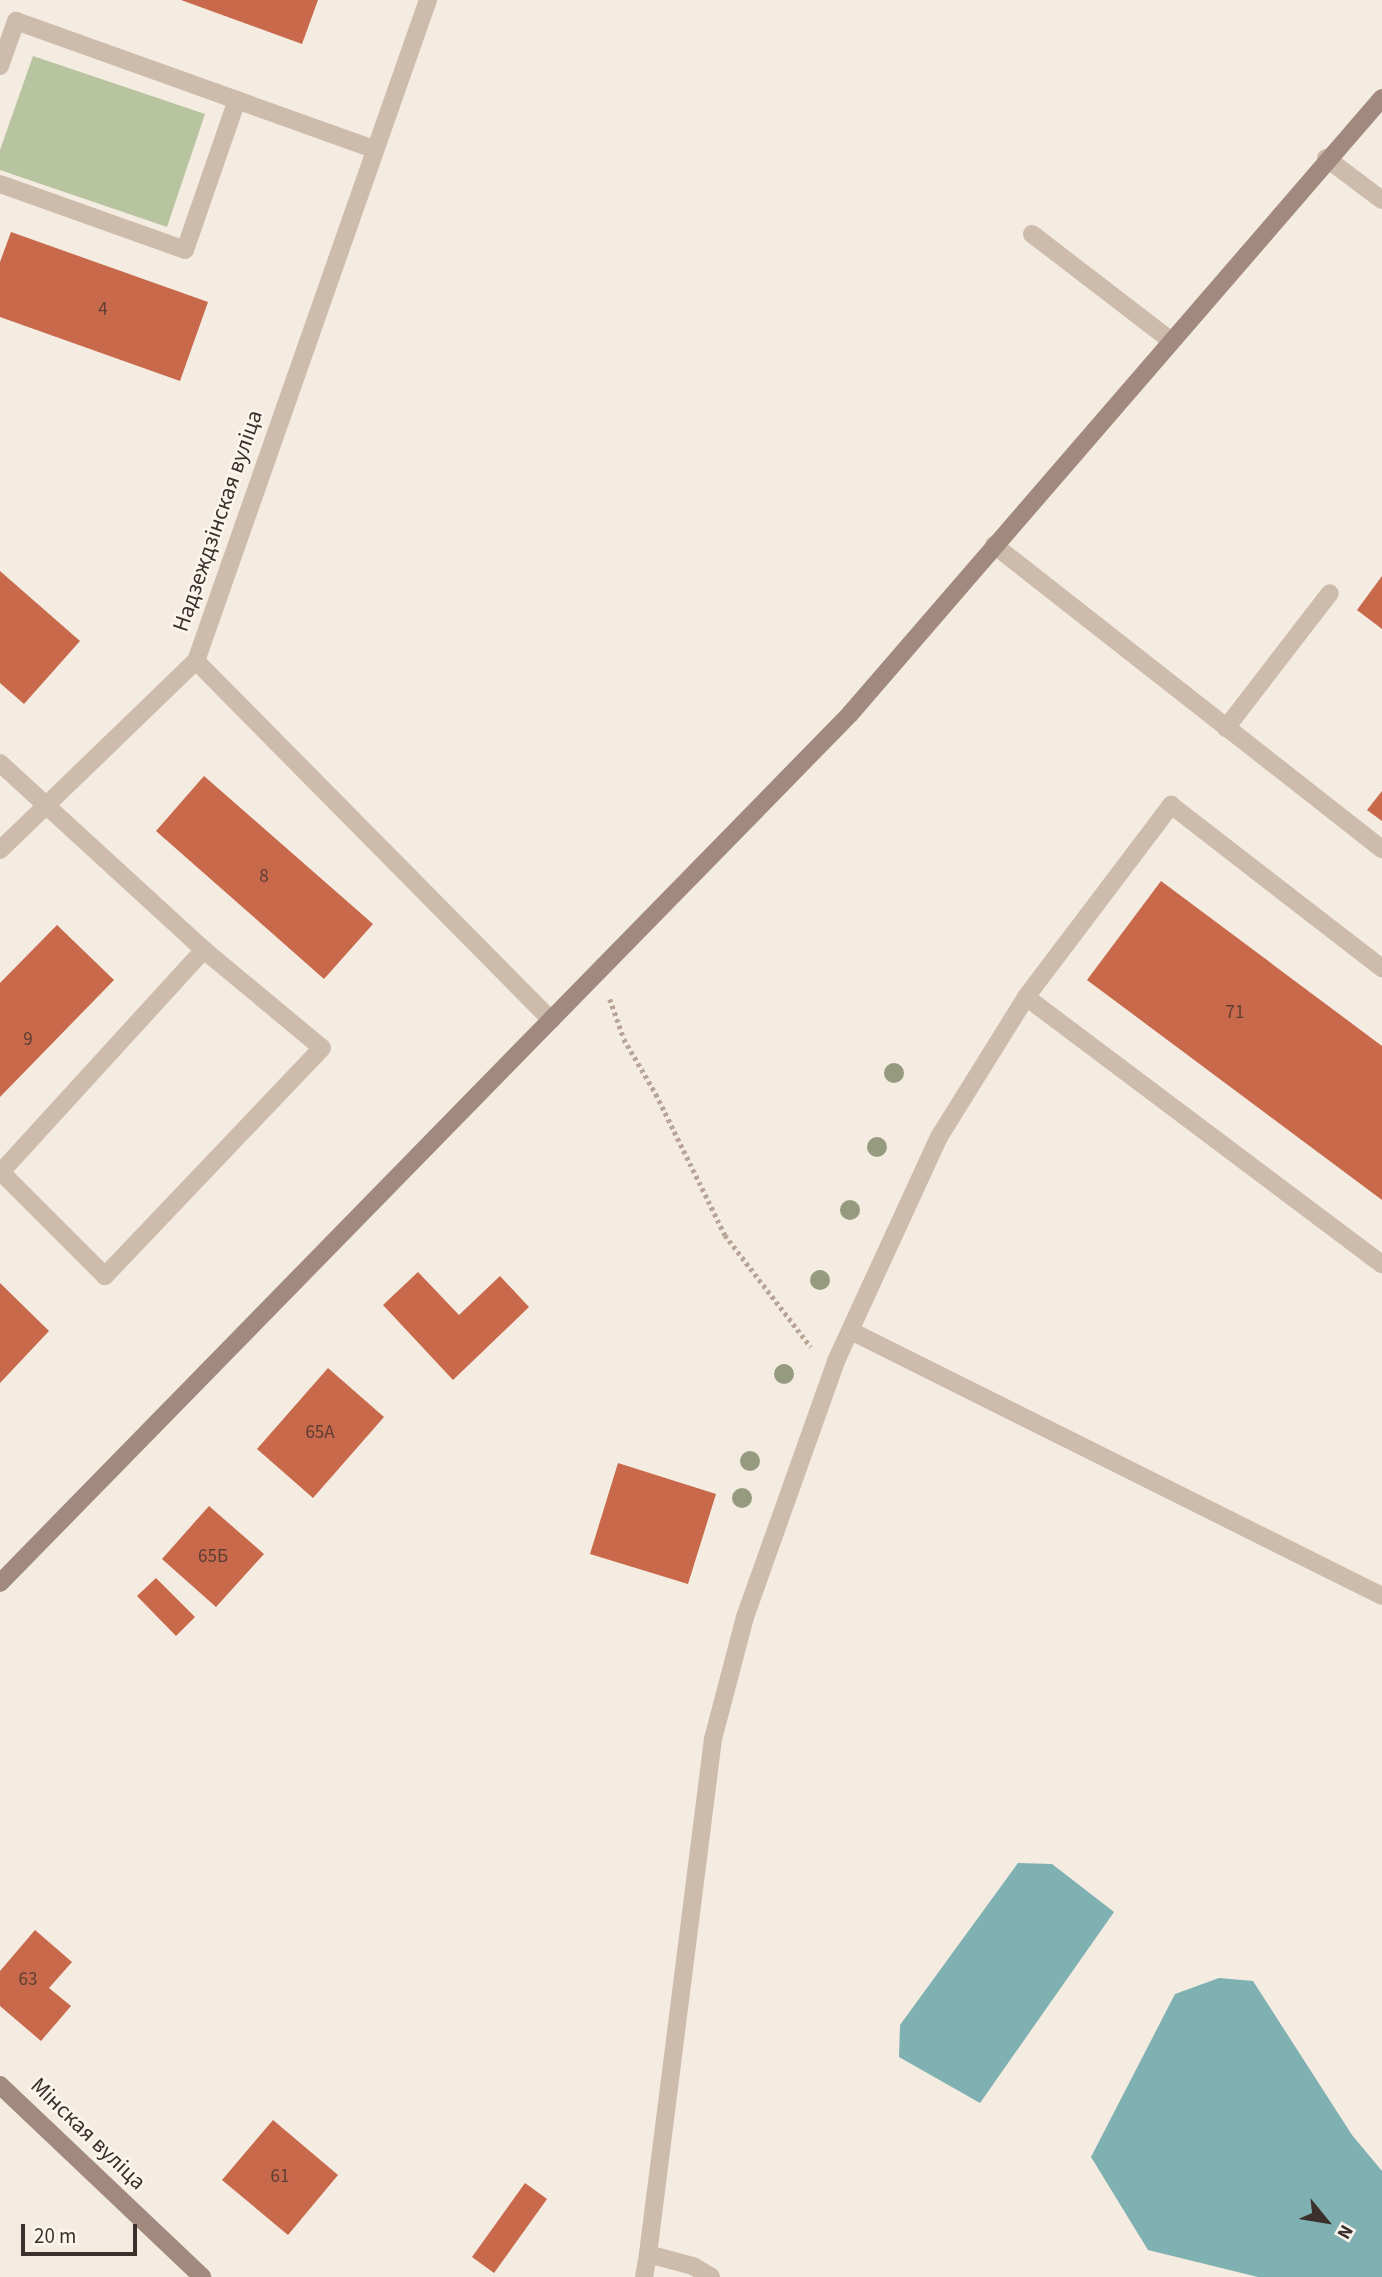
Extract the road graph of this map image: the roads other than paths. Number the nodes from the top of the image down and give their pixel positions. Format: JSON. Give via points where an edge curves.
{"nodes":[{"id":1,"x":428,"y":0,"type":"edge"},
{"id":2,"x":0,"y":66,"type":"edge"},
{"id":3,"x":1382,"y":97,"type":"edge"},
{"id":4,"x":237,"y":100,"type":"junction"},
{"id":5,"x":373,"y":149,"type":"junction"},
{"id":6,"x":1326,"y":158,"type":"junction"},
{"id":7,"x":0,"y":184,"type":"edge"},
{"id":8,"x":1382,"y":200,"type":"edge"},
{"id":9,"x":1032,"y":233,"type":"dead end"},
{"id":10,"x":1169,"y":339,"type":"junction"},
{"id":11,"x":994,"y":545,"type":"junction"},
{"id":12,"x":1330,"y":593,"type":"dead end"},
{"id":13,"x":196,"y":661,"type":"junction"},
{"id":14,"x":1226,"y":728,"type":"junction"},
{"id":15,"x":0,"y":763,"type":"edge"},
{"id":16,"x":48,"y":803,"type":"junction"},
{"id":17,"x":1382,"y":849,"type":"edge"},
{"id":18,"x":0,"y":850,"type":"edge"},
{"id":19,"x":204,"y":950,"type":"junction"},
{"id":20,"x":1382,"y":968,"type":"edge"},
{"id":21,"x":1026,"y":997,"type":"junction"},
{"id":22,"x":551,"y":1020,"type":"junction"},
{"id":23,"x":1382,"y":1264,"type":"edge"},
{"id":24,"x":851,"y":1331,"type":"junction"},
{"id":25,"x":0,"y":1583,"type":"edge"},
{"id":26,"x":1382,"y":1596,"type":"edge"},
{"id":27,"x":0,"y":2085,"type":"edge"},
{"id":28,"x":648,"y":2254,"type":"junction"},
{"id":29,"x":202,"y":2277,"type":"edge"},
{"id":30,"x":644,"y":2277,"type":"edge"},
{"id":31,"x":711,"y":2277,"type":"edge"}],
"edges":[{"from":1,"to":5,"type":"street","name":"Надзеждзінская вуліца"},
{"from":2,"to":4,"type":"street","via":[[16,21]]},
{"from":3,"to":6,"type":"street"},
{"from":4,"to":5,"type":"street"},
{"from":4,"to":7,"type":"street","via":[[185,250]]},
{"from":5,"to":13,"type":"street","name":"Надзеждзінская вуліца"},
{"from":6,"to":8,"type":"street"},
{"from":6,"to":10,"type":"street"},
{"from":9,"to":10,"type":"street"},
{"from":10,"to":11,"type":"street"},
{"from":11,"to":14,"type":"street"},
{"from":11,"to":22,"type":"street","via":[[850,714]]},
{"from":12,"to":14,"type":"street"},
{"from":13,"to":16,"type":"street"},
{"from":13,"to":22,"type":"street","name":"Надзеждзінская вуліца"},
{"from":14,"to":17,"type":"street"},
{"from":15,"to":16,"type":"street"},
{"from":16,"to":18,"type":"street"},
{"from":16,"to":19,"type":"street"},
{"from":19,"to":19,"type":"street","via":[[1,1172],[105,1276],[322,1048]]},
{"from":20,"to":21,"type":"street","via":[[1171,805]]},
{"from":21,"to":23,"type":"street"},
{"from":21,"to":24,"type":"street","via":[[939,1137]]},
{"from":22,"to":25,"type":"street"},
{"from":24,"to":26,"type":"street"},
{"from":24,"to":28,"type":"street","via":[[836,1360],[745,1617],[713,1739]]},
{"from":27,"to":29,"type":"street","name":"Мінская вуліца"},
{"from":28,"to":30,"type":"street"},
{"from":28,"to":31,"type":"street","via":[[693,2266]]}]}
